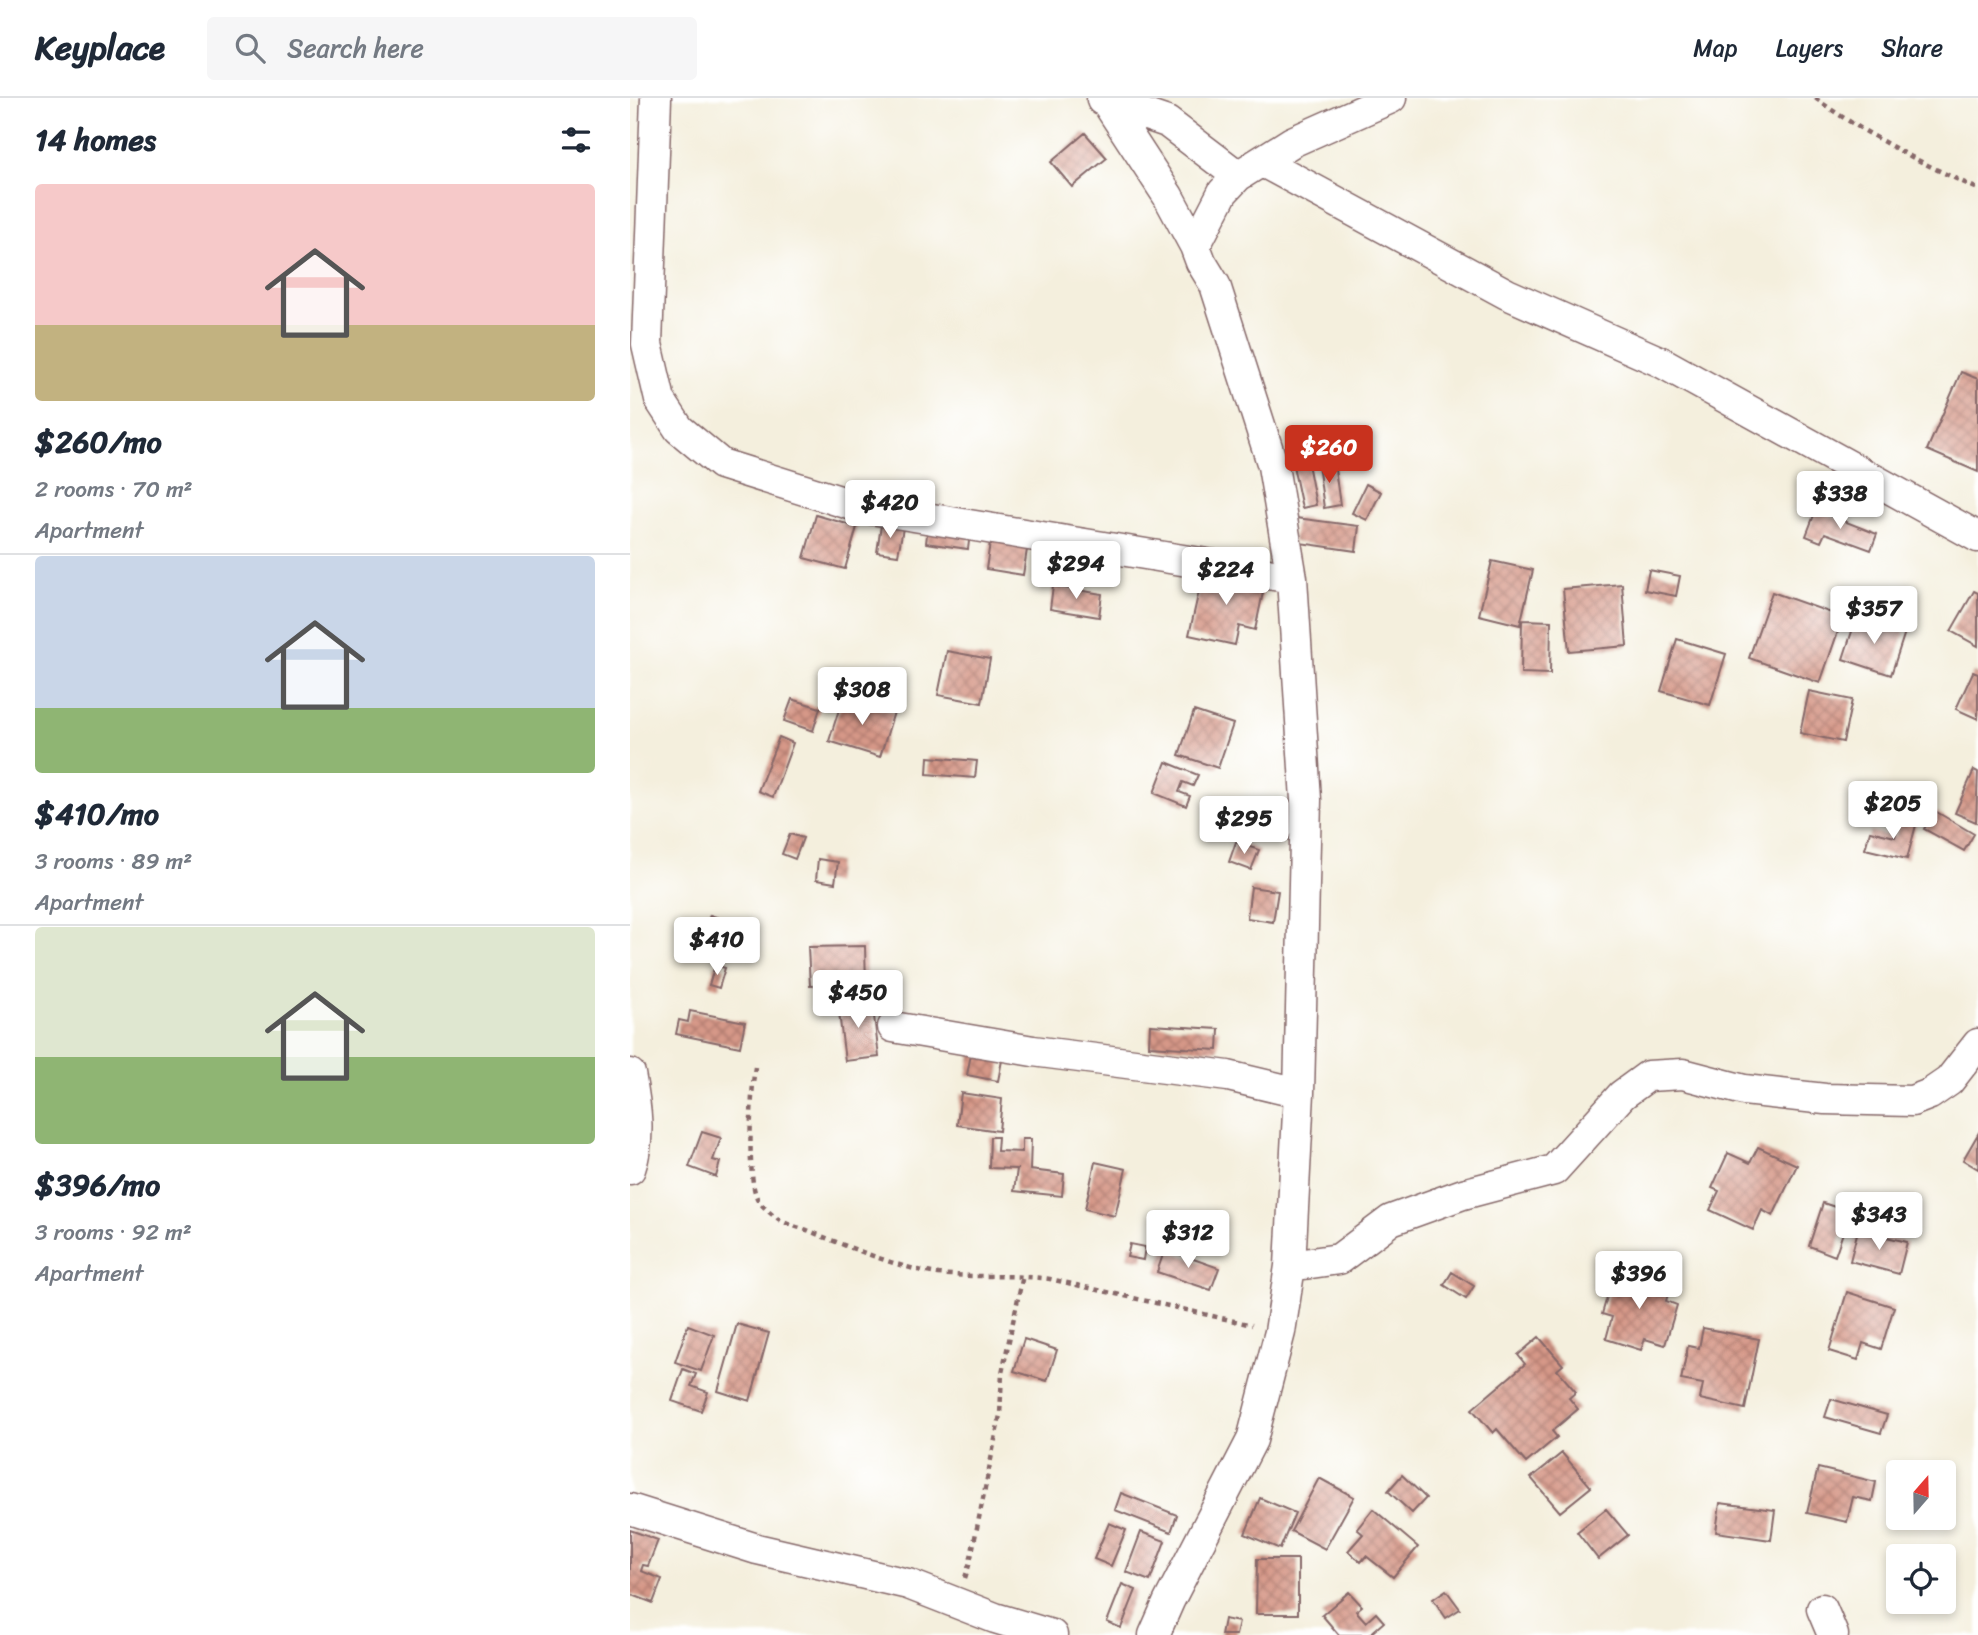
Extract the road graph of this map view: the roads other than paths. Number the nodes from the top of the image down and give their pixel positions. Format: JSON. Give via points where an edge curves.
{"nodes":[{"id":1,"x":656,"y":98,"type":"edge"},
{"id":2,"x":1391,"y":98,"type":"edge"},
{"id":3,"x":1104,"y":100,"type":"edge"},
{"id":4,"x":1250,"y":169,"type":"junction"},
{"id":5,"x":1195,"y":246,"type":"junction"},
{"id":6,"x":1978,"y":537,"type":"edge"},
{"id":7,"x":1292,"y":578,"type":"junction"},
{"id":8,"x":893,"y":1027,"type":"dead end"},
{"id":9,"x":1978,"y":1044,"type":"edge"},
{"id":10,"x":630,"y":1074,"type":"edge"},
{"id":11,"x":1299,"y":1093,"type":"junction"},
{"id":12,"x":630,"y":1169,"type":"edge"},
{"id":13,"x":1290,"y":1266,"type":"junction"},
{"id":14,"x":630,"y":1509,"type":"edge"},
{"id":15,"x":1052,"y":1635,"type":"edge"},
{"id":16,"x":1154,"y":1635,"type":"edge"}],
"edges":[{"from":1,"to":7,"type":"street","via":[[647,344],[660,400],[679,429],[721,464],[859,507]]},
{"from":2,"to":4,"type":"street","via":[[1292,142]]},
{"from":3,"to":4,"type":"street","via":[[1167,122]]},
{"from":3,"to":5,"type":"street","via":[[1168,196]]},
{"from":4,"to":5,"type":"street","via":[[1223,192]]},
{"from":4,"to":6,"type":"street","via":[[1507,294],[1661,362]]},
{"from":5,"to":7,"type":"street","via":[[1215,285],[1273,466]]},
{"from":7,"to":11,"type":"street","via":[[1306,800]]},
{"from":8,"to":11,"type":"street","via":[[1228,1076]]},
{"from":9,"to":13,"type":"street","via":[[1949,1080],[1912,1101],[1825,1099],[1744,1090],[1683,1074],[1648,1076],[1622,1095],[1554,1170],[1462,1194],[1391,1220],[1339,1259]]},
{"from":10,"to":12,"type":"street","via":[[638,1126]]},
{"from":11,"to":13,"type":"street"},
{"from":13,"to":16,"type":"street","via":[[1280,1332],[1252,1440]]},
{"from":14,"to":15,"type":"street","via":[[757,1549],[908,1584]]}]}
